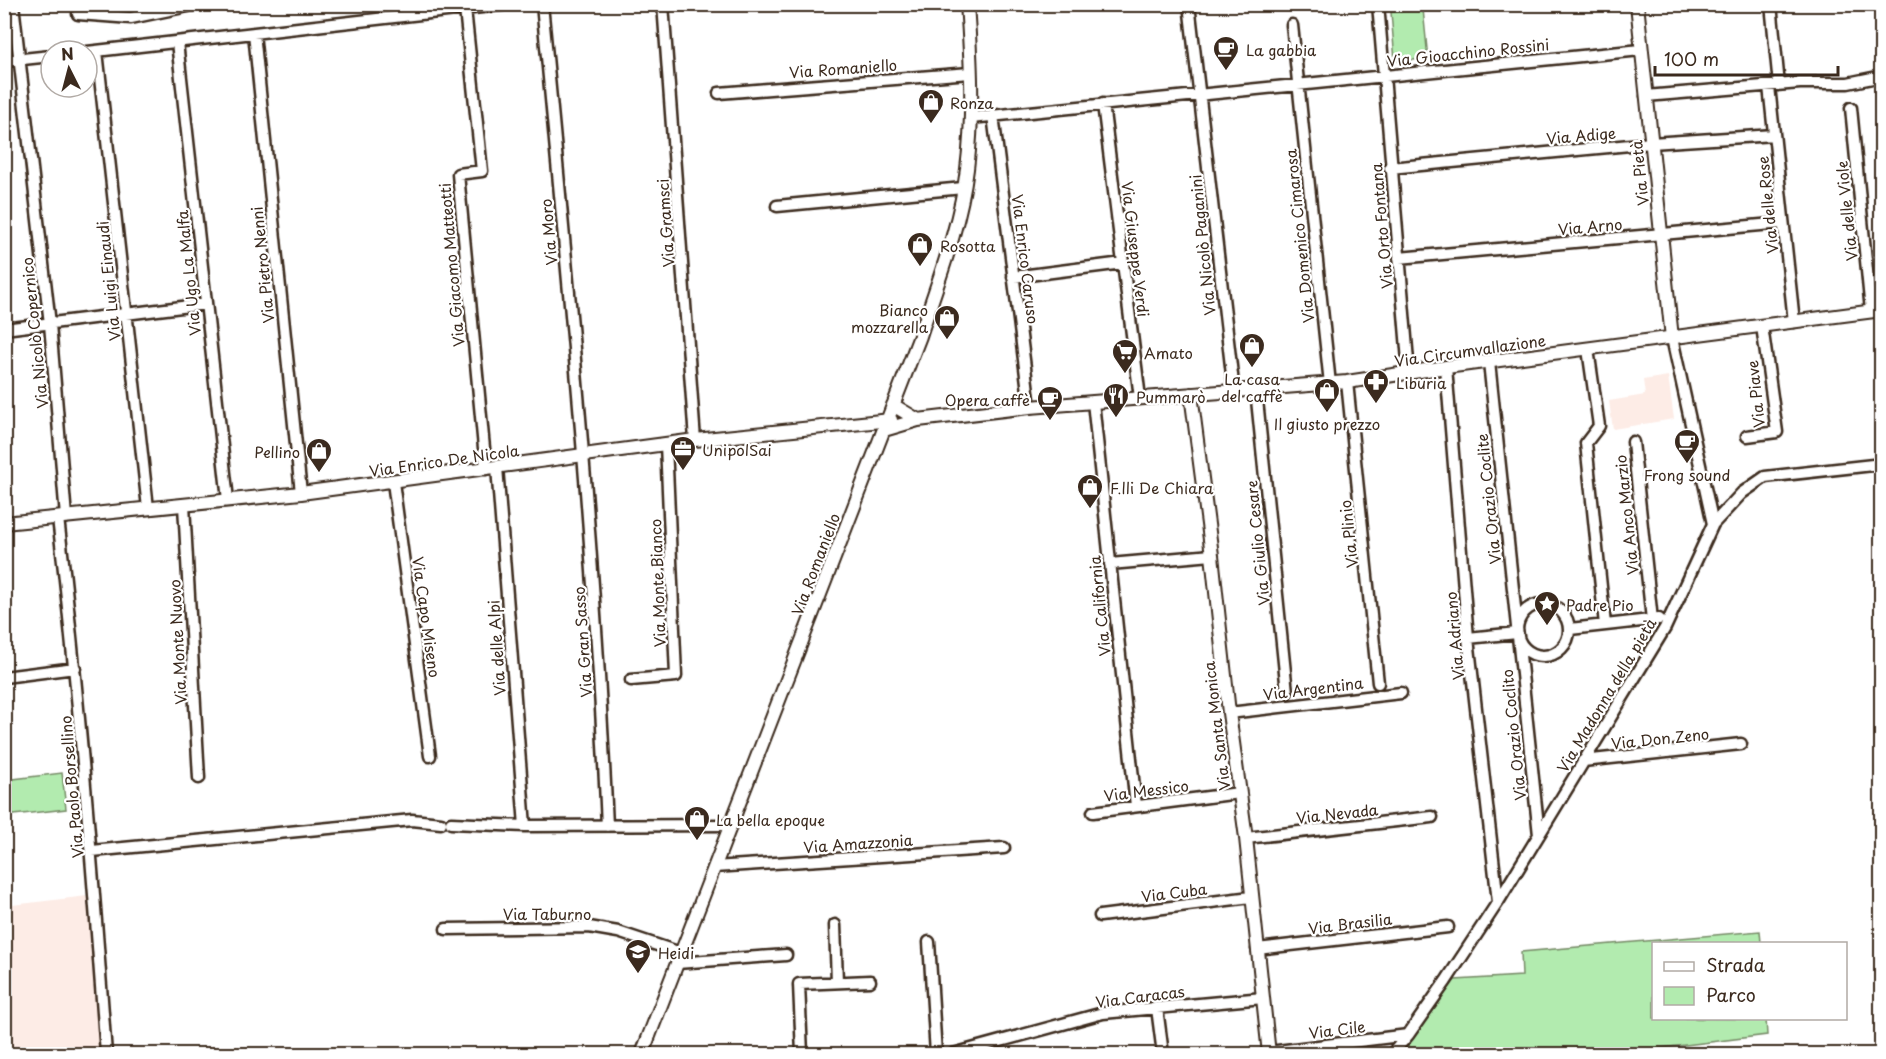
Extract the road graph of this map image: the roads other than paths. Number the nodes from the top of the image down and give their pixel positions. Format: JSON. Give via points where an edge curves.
{"nodes":[{"id":1,"x":13,"y":4,"type":"edge"},
{"id":2,"x":198,"y":4,"type":"edge"},
{"id":3,"x":509,"y":4,"type":"edge"},
{"id":4,"x":542,"y":4,"type":"edge"},
{"id":5,"x":663,"y":4,"type":"edge"},
{"id":6,"x":967,"y":4,"type":"edge"},
{"id":7,"x":1188,"y":4,"type":"edge"},
{"id":8,"x":1378,"y":4,"type":"edge"},
{"id":9,"x":1637,"y":4,"type":"edge"},
{"id":10,"x":1771,"y":4,"type":"edge"},
{"id":11,"x":485,"y":6,"type":"edge"},
{"id":12,"x":465,"y":9,"type":"junction"},
{"id":13,"x":78,"y":14,"type":"dead end"},
{"id":14,"x":1292,"y":25,"type":"dead end"},
{"id":15,"x":254,"y":33,"type":"junction"},
{"id":16,"x":177,"y":42,"type":"junction"},
{"id":17,"x":99,"y":50,"type":"edge"},
{"id":18,"x":1641,"y":50,"type":"junction"},
{"id":19,"x":39,"y":58,"type":"edge"},
{"id":20,"x":20,"y":60,"type":"junction"},
{"id":21,"x":4,"y":61,"type":"edge"},
{"id":22,"x":970,"y":73,"type":"junction"},
{"id":23,"x":1384,"y":76,"type":"junction"},
{"id":24,"x":1881,"y":76,"type":"edge"},
{"id":25,"x":1298,"y":86,"type":"junction"},
{"id":26,"x":1774,"y":86,"type":"junction"},
{"id":27,"x":719,"y":93,"type":"dead end"},
{"id":28,"x":1200,"y":95,"type":"junction"},
{"id":29,"x":1646,"y":96,"type":"junction"},
{"id":30,"x":99,"y":99,"type":"edge"},
{"id":31,"x":1103,"y":104,"type":"junction"},
{"id":32,"x":1851,"y":108,"type":"dead end"},
{"id":33,"x":993,"y":116,"type":"junction"},
{"id":34,"x":971,"y":118,"type":"junction"},
{"id":35,"x":1774,"y":135,"type":"junction"},
{"id":36,"x":1651,"y":143,"type":"junction"},
{"id":37,"x":1390,"y":168,"type":"junction"},
{"id":38,"x":963,"y":189,"type":"junction"},
{"id":39,"x":777,"y":206,"type":"dead end"},
{"id":40,"x":1783,"y":223,"type":"junction"},
{"id":41,"x":1661,"y":234,"type":"junction"},
{"id":42,"x":1399,"y":258,"type":"junction"},
{"id":43,"x":1123,"y":263,"type":"junction"},
{"id":44,"x":1013,"y":277,"type":"junction"},
{"id":45,"x":206,"y":304,"type":"junction"},
{"id":46,"x":1876,"y":311,"type":"edge"},
{"id":47,"x":128,"y":315,"type":"junction"},
{"id":48,"x":1794,"y":322,"type":"junction"},
{"id":49,"x":50,"y":324,"type":"junction"},
{"id":50,"x":1762,"y":326,"type":"junction"},
{"id":51,"x":4,"y":329,"type":"edge"},
{"id":52,"x":1672,"y":338,"type":"junction"},
{"id":53,"x":1588,"y":349,"type":"junction"},
{"id":54,"x":1489,"y":362,"type":"junction"},
{"id":55,"x":1446,"y":367,"type":"junction"},
{"id":56,"x":1409,"y":373,"type":"junction"},
{"id":57,"x":1347,"y":382,"type":"junction"},
{"id":58,"x":1330,"y":384,"type":"junction"},
{"id":59,"x":1256,"y":390,"type":"junction"},
{"id":60,"x":1234,"y":392,"type":"junction"},
{"id":61,"x":1191,"y":394,"type":"junction"},
{"id":62,"x":1140,"y":398,"type":"junction"},
{"id":63,"x":1093,"y":402,"type":"junction"},
{"id":64,"x":893,"y":405,"type":"junction"},
{"id":65,"x":1030,"y":407,"type":"junction"},
{"id":66,"x":914,"y":418,"type":"junction"},
{"id":67,"x":885,"y":425,"type":"junction"},
{"id":68,"x":1747,"y":436,"type":"dead end"},
{"id":69,"x":695,"y":440,"type":"junction"},
{"id":70,"x":1633,"y":442,"type":"dead end"},
{"id":71,"x":666,"y":444,"type":"junction"},
{"id":72,"x":584,"y":456,"type":"junction"},
{"id":73,"x":1881,"y":464,"type":"edge"},
{"id":74,"x":492,"y":468,"type":"junction"},
{"id":75,"x":393,"y":482,"type":"junction"},
{"id":76,"x":301,"y":493,"type":"junction"},
{"id":77,"x":228,"y":500,"type":"junction"},
{"id":78,"x":184,"y":505,"type":"junction"},
{"id":79,"x":148,"y":508,"type":"junction"},
{"id":80,"x":62,"y":517,"type":"junction"},
{"id":81,"x":4,"y":523,"type":"edge"},
{"id":82,"x":1713,"y":524,"type":"junction"},
{"id":83,"x":1212,"y":555,"type":"junction"},
{"id":84,"x":1110,"y":564,"type":"junction"},
{"id":85,"x":1669,"y":618,"type":"junction"},
{"id":86,"x":1652,"y":620,"type":"junction"},
{"id":87,"x":1605,"y":625,"type":"junction"},
{"id":88,"x":1570,"y":629,"type":"junction"},
{"id":89,"x":1517,"y":633,"type":"junction"},
{"id":90,"x":1468,"y":638,"type":"junction"},
{"id":91,"x":75,"y":668,"type":"junction"},
{"id":92,"x":4,"y":677,"type":"edge"},
{"id":93,"x":631,"y":680,"type":"dead end"},
{"id":94,"x":1378,"y":683,"type":"dead end"},
{"id":95,"x":1287,"y":692,"type":"dead end"},
{"id":96,"x":1401,"y":693,"type":"dead end"},
{"id":97,"x":1229,"y":713,"type":"junction"},
{"id":98,"x":1741,"y":744,"type":"dead end"},
{"id":99,"x":430,"y":756,"type":"dead end"},
{"id":100,"x":1583,"y":761,"type":"junction"},
{"id":101,"x":199,"y":778,"type":"dead end"},
{"id":102,"x":1239,"y":794,"type":"junction"},
{"id":103,"x":1136,"y":806,"type":"junction"},
{"id":104,"x":1093,"y":812,"type":"dead end"},
{"id":105,"x":1432,"y":817,"type":"dead end"},
{"id":106,"x":730,"y":825,"type":"junction"},
{"id":107,"x":525,"y":826,"type":"junction"},
{"id":108,"x":607,"y":826,"type":"junction"},
{"id":109,"x":1539,"y":834,"type":"junction"},
{"id":110,"x":1246,"y":838,"type":"junction"},
{"id":111,"x":1004,"y":848,"type":"dead end"},
{"id":112,"x":92,"y":851,"type":"junction"},
{"id":113,"x":714,"y":867,"type":"junction"},
{"id":114,"x":1251,"y":897,"type":"junction"},
{"id":115,"x":1497,"y":902,"type":"junction"},
{"id":116,"x":1100,"y":916,"type":"dead end"},
{"id":117,"x":835,"y":925,"type":"dead end"},
{"id":118,"x":1448,"y":927,"type":"dead end"},
{"id":119,"x":446,"y":929,"type":"dead end"},
{"id":120,"x":929,"y":942,"type":"dead end"},
{"id":121,"x":1257,"y":949,"type":"junction"},
{"id":122,"x":786,"y":955,"type":"dead end"},
{"id":123,"x":679,"y":958,"type":"junction"},
{"id":124,"x":870,"y":981,"type":"dead end"},
{"id":125,"x":837,"y":982,"type":"junction"},
{"id":126,"x":1263,"y":998,"type":"junction"},
{"id":127,"x":1157,"y":1008,"type":"junction"},
{"id":128,"x":1408,"y":1035,"type":"junction"},
{"id":129,"x":1269,"y":1053,"type":"edge"},
{"id":130,"x":106,"y":1054,"type":"edge"},
{"id":131,"x":642,"y":1054,"type":"edge"},
{"id":132,"x":802,"y":1054,"type":"edge"},
{"id":133,"x":936,"y":1054,"type":"edge"},
{"id":134,"x":953,"y":1054,"type":"edge"},
{"id":135,"x":1163,"y":1054,"type":"edge"},
{"id":136,"x":1392,"y":1054,"type":"edge"}],
"edges":[{"from":1,"to":20,"type":"street","name":"Via Nicolò Copernico"},
{"from":2,"to":13,"type":"street","via":[[131,18]]},
{"from":3,"to":11,"type":"street"},
{"from":4,"to":72,"type":"street","name":"Via Moro"},
{"from":5,"to":69,"type":"street","name":"Via Gramsci"},
{"from":6,"to":22,"type":"street","name":"Via Romaniello"},
{"from":7,"to":28,"type":"street","name":"Via Nicolò Paganini"},
{"from":8,"to":23,"type":"street","name":"Via Orto Fontana"},
{"from":9,"to":18,"type":"street","name":"Via Pietà"},
{"from":10,"to":26,"type":"street","name":"Via delle Rose"},
{"from":11,"to":12,"type":"street"},
{"from":12,"to":15,"type":"street"},
{"from":12,"to":74,"type":"street","name":"Via Giacomo Matteotti","via":[[482,171],[458,174]]},
{"from":14,"to":25,"type":"street"},
{"from":15,"to":16,"type":"street"},
{"from":15,"to":76,"type":"street","name":"Via Pietro Nenni"},
{"from":16,"to":17,"type":"street"},
{"from":16,"to":45,"type":"street","name":"Via Ugo La Malfa"},
{"from":18,"to":23,"type":"street","name":"Via Gioacchino Rossini"},
{"from":18,"to":29,"type":"street","name":"Via Pietà"},
{"from":19,"to":20,"type":"street"},
{"from":20,"to":21,"type":"street"},
{"from":20,"to":49,"type":"street","name":"Via Nicolò Copernico"},
{"from":22,"to":27,"type":"street","name":"Via Romaniello"},
{"from":22,"to":34,"type":"street","name":"Via Romaniello"},
{"from":23,"to":25,"type":"street","name":"Via Gioacchino Rossini"},
{"from":23,"to":37,"type":"street","name":"Via Orto Fontana"},
{"from":24,"to":26,"type":"street","via":[[1848,83]]},
{"from":25,"to":28,"type":"street","name":"Via Gioacchino Rossini"},
{"from":25,"to":58,"type":"street","name":"Via Domenico Cimarosa"},
{"from":26,"to":29,"type":"street"},
{"from":26,"to":35,"type":"street","name":"Via delle Rose"},
{"from":28,"to":31,"type":"street","name":"Via Gioacchino Rossini"},
{"from":28,"to":60,"type":"street","name":"Via Nicolò Paganini"},
{"from":29,"to":36,"type":"street","name":"Via Pietà"},
{"from":30,"to":47,"type":"street","name":"Via Luigi Einaudi"},
{"from":31,"to":33,"type":"street","name":"Via Gioacchino Rossini"},
{"from":31,"to":43,"type":"street","name":"Via Giuseppe Verdi"},
{"from":32,"to":46,"type":"street","name":"Via delle Viole"},
{"from":33,"to":34,"type":"street","name":"Via Gioacchino Rossini"},
{"from":33,"to":44,"type":"street","name":"Via Enrico Caruso"},
{"from":34,"to":38,"type":"street","name":"Via Romaniello"},
{"from":35,"to":36,"type":"street","name":"Via Adige"},
{"from":35,"to":40,"type":"street","name":"Via delle Rose"},
{"from":36,"to":37,"type":"street","name":"Via Adige"},
{"from":36,"to":41,"type":"street","name":"Via Pietà"},
{"from":37,"to":42,"type":"street","name":"Via Orto Fontana"},
{"from":38,"to":39,"type":"street"},
{"from":38,"to":64,"type":"street","name":"Via Romaniello","via":[[954,233]]},
{"from":40,"to":41,"type":"street","name":"Via Arno"},
{"from":40,"to":48,"type":"street","name":"Via delle Rose"},
{"from":41,"to":42,"type":"street","name":"Via Arno"},
{"from":41,"to":52,"type":"street","name":"Via Pietà"},
{"from":42,"to":56,"type":"street","name":"Via Orto Fontana"},
{"from":43,"to":44,"type":"street"},
{"from":43,"to":62,"type":"street","name":"Via Giuseppe Verdi"},
{"from":44,"to":65,"type":"street","name":"Via Enrico Caruso"},
{"from":45,"to":47,"type":"street"},
{"from":45,"to":77,"type":"street","name":"Via Ugo La Malfa"},
{"from":46,"to":48,"type":"street","name":"Via Circumvallazione"},
{"from":47,"to":49,"type":"street"},
{"from":47,"to":79,"type":"street","name":"Via Luigi Einaudi"},
{"from":48,"to":50,"type":"street","name":"Via Circumvallazione"},
{"from":49,"to":51,"type":"street"},
{"from":49,"to":80,"type":"street","name":"Via Nicolò Copernico"},
{"from":50,"to":52,"type":"street","name":"Via Circumvallazione"},
{"from":50,"to":68,"type":"street","name":"Via Piave","via":[[1776,432]]},
{"from":52,"to":53,"type":"street","name":"Via Circumvallazione"},
{"from":52,"to":82,"type":"street"},
{"from":53,"to":54,"type":"street","name":"Via Circumvallazione"},
{"from":53,"to":87,"type":"street","via":[[1599,426],[1586,443]]},
{"from":54,"to":55,"type":"street","name":"Via Circumvallazione"},
{"from":54,"to":89,"type":"street","name":"Via Orazio Coclite"},
{"from":55,"to":56,"type":"street","name":"Via Circumvallazione"},
{"from":55,"to":90,"type":"street","name":"Via Adriano"},
{"from":56,"to":57,"type":"street","name":"Via Circumvallazione"},
{"from":57,"to":58,"type":"street","name":"Via Circumvallazione"},
{"from":57,"to":94,"type":"street","name":"Via Plinio"},
{"from":58,"to":59,"type":"street","name":"Via Circumvallazione"},
{"from":59,"to":60,"type":"street","name":"Via Circumvallazione"},
{"from":59,"to":95,"type":"street","name":"Via Giulio Cesare"},
{"from":60,"to":61,"type":"street","name":"Via Circumvallazione"},
{"from":61,"to":62,"type":"street","name":"Via Circumvallazione"},
{"from":61,"to":83,"type":"street","name":"Via Santa Monica"},
{"from":62,"to":63,"type":"street","name":"Via Circumvallazione"},
{"from":63,"to":65,"type":"street","name":"Via Circumvallazione"},
{"from":63,"to":84,"type":"street","name":"Via California"},
{"from":64,"to":66,"type":"street"},
{"from":64,"to":67,"type":"street","name":"Via Romaniello"},
{"from":65,"to":66,"type":"street","name":"Via Circumvallazione"},
{"from":66,"to":67,"type":"street","name":"Via Circumvallazione"},
{"from":67,"to":69,"type":"street","name":"Via Enrico De Nicola"},
{"from":67,"to":106,"type":"street","name":"Via Romaniello"},
{"from":69,"to":71,"type":"street","name":"Via Enrico De Nicola"},
{"from":70,"to":86,"type":"street","name":"Via Anco Marzio"},
{"from":71,"to":72,"type":"street","name":"Via Enrico De Nicola"},
{"from":71,"to":93,"type":"street","name":"Via Monte Bianco","via":[[676,675]]},
{"from":72,"to":74,"type":"street","name":"Via Enrico De Nicola"},
{"from":72,"to":108,"type":"street","name":"Via Gran Sasso"},
{"from":73,"to":82,"type":"street","via":[[1765,477],[1742,493]]},
{"from":74,"to":75,"type":"street","name":"Via Enrico De Nicola"},
{"from":74,"to":107,"type":"street","name":"Via delle Alpi"},
{"from":75,"to":76,"type":"street","name":"Via Enrico De Nicola"},
{"from":75,"to":99,"type":"street","name":"Via Capo Miseno"},
{"from":76,"to":77,"type":"street","name":"Via Enrico De Nicola"},
{"from":77,"to":78,"type":"street","name":"Via Enrico De Nicola"},
{"from":78,"to":79,"type":"street","name":"Via Enrico De Nicola"},
{"from":78,"to":101,"type":"street","name":"Via Monte Nuovo"},
{"from":79,"to":80,"type":"street","name":"Via Enrico De Nicola"},
{"from":80,"to":81,"type":"street","name":"Via Enrico De Nicola"},
{"from":80,"to":91,"type":"street","name":"Via Paolo Borsellino"},
{"from":82,"to":85,"type":"street","name":"Via Madonna della pietà"},
{"from":83,"to":84,"type":"street"},
{"from":83,"to":97,"type":"street","name":"Via Santa Monica"},
{"from":84,"to":103,"type":"street","name":"Via California"},
{"from":85,"to":86,"type":"street"},
{"from":85,"to":100,"type":"street","name":"Via Madonna della pietà"},
{"from":86,"to":87,"type":"street"},
{"from":87,"to":88,"type":"street"},
{"from":88,"to":89,"type":"street","via":[[1558,651],[1541,656],[1525,648]]},
{"from":88,"to":89,"type":"street","via":[[1564,613],[1550,604],[1541,604],[1521,617]]},
{"from":89,"to":90,"type":"street"},
{"from":89,"to":109,"type":"street","name":"Via Orazio Coclito"},
{"from":90,"to":115,"type":"street","name":"Via Adriano"},
{"from":91,"to":92,"type":"street"},
{"from":91,"to":112,"type":"street","name":"Via Paolo Borsellino"},
{"from":96,"to":97,"type":"street","name":"Via Argentina"},
{"from":97,"to":102,"type":"street","name":"Via Santa Monica"},
{"from":98,"to":100,"type":"street","name":"Via Don Zeno"},
{"from":100,"to":109,"type":"street","name":"Via Madonna della pietà"},
{"from":102,"to":103,"type":"street","name":"Via Messico"},
{"from":102,"to":110,"type":"street","name":"Via Santa Monica"},
{"from":103,"to":104,"type":"street","name":"Via Messico"},
{"from":105,"to":110,"type":"street","name":"Via Nevada"},
{"from":106,"to":108,"type":"street"},
{"from":106,"to":113,"type":"street","name":"Via Romaniello"},
{"from":107,"to":108,"type":"street"},
{"from":107,"to":112,"type":"street","via":[[412,820]]},
{"from":109,"to":115,"type":"street","name":"Via Madonna della pietà"},
{"from":110,"to":114,"type":"street","name":"Via Santa Monica"},
{"from":111,"to":113,"type":"street","name":"Via Amazzonia"},
{"from":112,"to":130,"type":"street","name":"Via Paolo Borsellino"},
{"from":113,"to":123,"type":"street","name":"Via Romaniello"},
{"from":114,"to":116,"type":"street","name":"Via Cuba"},
{"from":114,"to":121,"type":"street","name":"Via Santa Monica"},
{"from":115,"to":128,"type":"street","name":"Via Madonna della pietà"},
{"from":117,"to":125,"type":"street"},
{"from":118,"to":121,"type":"street","name":"Via Brasilia"},
{"from":119,"to":123,"type":"street","name":"Via Taburno","via":[[589,927],[618,932]]},
{"from":120,"to":133,"type":"street"},
{"from":121,"to":126,"type":"street","name":"Via Santa Monica"},
{"from":122,"to":123,"type":"street"},
{"from":123,"to":131,"type":"street","name":"Via Romaniello"},
{"from":124,"to":125,"type":"street"},
{"from":125,"to":132,"type":"street","via":[[799,984]]},
{"from":126,"to":127,"type":"street","name":"Via Caracas"},
{"from":126,"to":129,"type":"street","name":"Via Santa Monica"},
{"from":127,"to":134,"type":"street","name":"Via Caracas","via":[[1103,1013]]},
{"from":127,"to":135,"type":"street"},
{"from":128,"to":129,"type":"street","name":"Via Cile"},
{"from":128,"to":136,"type":"street","name":"Via Madonna della pietà"}]}
